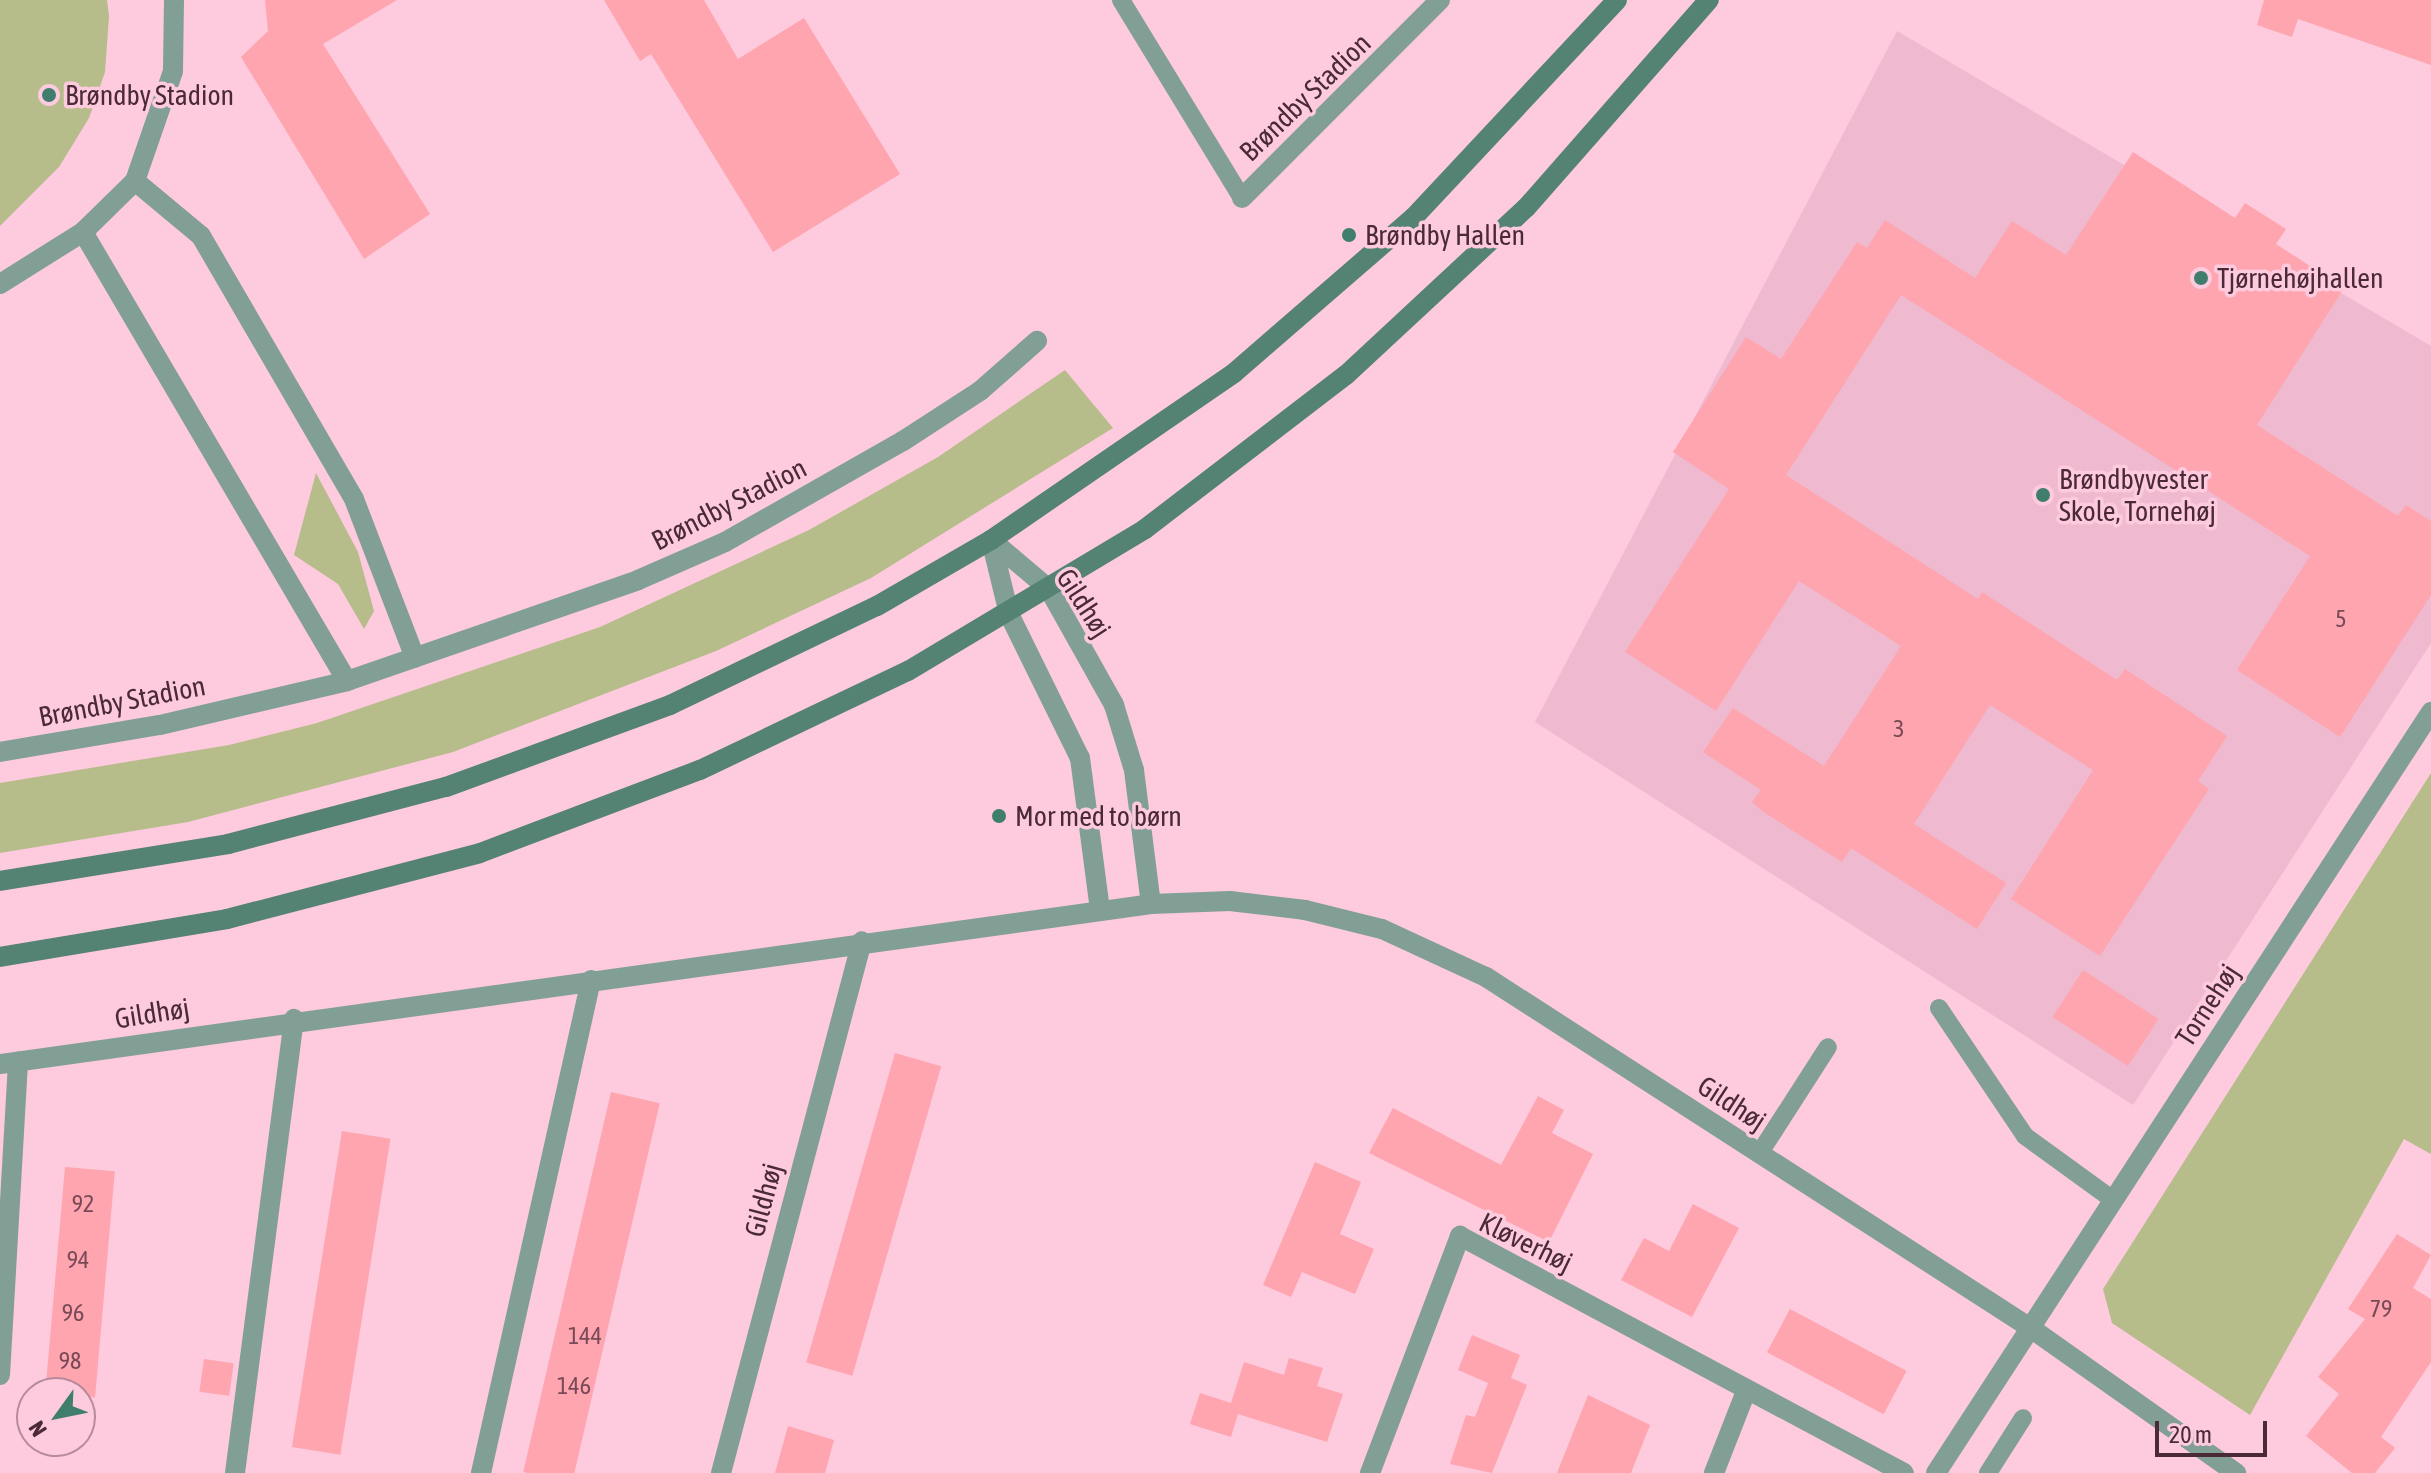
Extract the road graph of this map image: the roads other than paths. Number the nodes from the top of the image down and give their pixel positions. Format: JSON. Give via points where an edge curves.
{"nodes":[{"id":1,"x":174,"y":0,"type":"edge"},
{"id":2,"x":1121,"y":0,"type":"edge"},
{"id":3,"x":1440,"y":0,"type":"edge"},
{"id":4,"x":1617,"y":0,"type":"edge"},
{"id":5,"x":1709,"y":0,"type":"edge"},
{"id":6,"x":135,"y":181,"type":"junction"},
{"id":7,"x":1242,"y":198,"type":"joint"},
{"id":8,"x":83,"y":232,"type":"junction"},
{"id":9,"x":0,"y":284,"type":"edge"},
{"id":10,"x":1037,"y":341,"type":"dead end"},
{"id":11,"x":991,"y":540,"type":"junction"},
{"id":12,"x":1049,"y":589,"type":"junction"},
{"id":13,"x":1009,"y":614,"type":"junction"},
{"id":14,"x":415,"y":658,"type":"junction"},
{"id":15,"x":347,"y":681,"type":"junction"},
{"id":16,"x":2431,"y":712,"type":"edge"},
{"id":17,"x":0,"y":752,"type":"edge"},
{"id":18,"x":0,"y":881,"type":"edge"},
{"id":19,"x":1151,"y":904,"type":"junction"},
{"id":20,"x":1100,"y":910,"type":"junction"},
{"id":21,"x":862,"y":941,"type":"junction"},
{"id":22,"x":0,"y":957,"type":"edge"},
{"id":23,"x":591,"y":980,"type":"junction"},
{"id":24,"x":1939,"y":1008,"type":"dead end"},
{"id":25,"x":294,"y":1019,"type":"junction"},
{"id":26,"x":1828,"y":1047,"type":"dead end"},
{"id":27,"x":9,"y":1063,"type":"edge"},
{"id":28,"x":1759,"y":1154,"type":"junction"},
{"id":29,"x":2113,"y":1200,"type":"junction"},
{"id":30,"x":2032,"y":1329,"type":"junction"},
{"id":31,"x":0,"y":1375,"type":"edge"},
{"id":32,"x":1747,"y":1389,"type":"junction"},
{"id":33,"x":2023,"y":1418,"type":"dead end"},
{"id":34,"x":235,"y":1473,"type":"edge"},
{"id":35,"x":481,"y":1473,"type":"edge"},
{"id":36,"x":721,"y":1473,"type":"edge"},
{"id":37,"x":1370,"y":1473,"type":"edge"},
{"id":38,"x":1714,"y":1473,"type":"edge"},
{"id":39,"x":1904,"y":1473,"type":"edge"},
{"id":40,"x":1936,"y":1473,"type":"edge"},
{"id":41,"x":1988,"y":1473,"type":"edge"},
{"id":42,"x":2236,"y":1473,"type":"edge"}],
"edges":[{"from":1,"to":6,"type":"street","via":[[173,71]]},
{"from":2,"to":7,"type":"lane"},
{"from":3,"to":7,"type":"street","name":"Brøndby Stadion"},
{"from":4,"to":11,"type":"street","via":[[1474,157],[1347,279],[1234,373]]},
{"from":5,"to":12,"type":"street","via":[[1590,143],[1377,348],[1237,463]]},
{"from":6,"to":8,"type":"street"},
{"from":6,"to":14,"type":"street","via":[[172,206],[209,250],[354,499]]},
{"from":8,"to":9,"type":"street"},
{"from":8,"to":15,"type":"street"},
{"from":10,"to":14,"type":"street","name":"Brøndby Stadion","via":[[980,391],[725,542]]},
{"from":11,"to":12,"type":"street","name":"Gildhøj"},
{"from":11,"to":13,"type":"street"},
{"from":11,"to":18,"type":"street","via":[[777,657],[537,756],[446,787],[228,844]]},
{"from":12,"to":13,"type":"street"},
{"from":12,"to":19,"type":"street","name":"Gildhøj","via":[[1125,736]]},
{"from":13,"to":20,"type":"street","via":[[1080,758]]},
{"from":13,"to":22,"type":"street","via":[[804,723],[700,770],[480,853],[227,919]]},
{"from":14,"to":15,"type":"street","name":"Brøndby Stadion"},
{"from":15,"to":17,"type":"street","name":"Brøndby Stadion","via":[[160,725]]},
{"from":16,"to":29,"type":"street","name":"Tornehøj"},
{"from":19,"to":20,"type":"street","name":"Gildhøj"},
{"from":19,"to":28,"type":"street","name":"Gildhøj","via":[[1230,901],[1305,910],[1382,929],[1486,977]]},
{"from":20,"to":21,"type":"street","name":"Gildhøj"},
{"from":21,"to":23,"type":"street","name":"Gildhøj"},
{"from":21,"to":36,"type":"street","name":"Gildhøj"},
{"from":23,"to":25,"type":"street","name":"Gildhøj"},
{"from":23,"to":35,"type":"street"},
{"from":24,"to":29,"type":"lane","via":[[2025,1136]]},
{"from":25,"to":27,"type":"street","name":"Gildhøj"},
{"from":25,"to":34,"type":"street"},
{"from":26,"to":28,"type":"lane"},
{"from":27,"to":31,"type":"street","name":"Gildhøj"},
{"from":28,"to":30,"type":"street","name":"Gildhøj"},
{"from":29,"to":30,"type":"street","name":"Tornehøj"},
{"from":30,"to":40,"type":"street"},
{"from":30,"to":42,"type":"street","name":"Gildhøj"},
{"from":32,"to":37,"type":"street","name":"Kløverhøj","via":[[1460,1236]]},
{"from":32,"to":38,"type":"street"},
{"from":32,"to":39,"type":"street","name":"Kløverhøj"},
{"from":33,"to":41,"type":"lane"}]}
